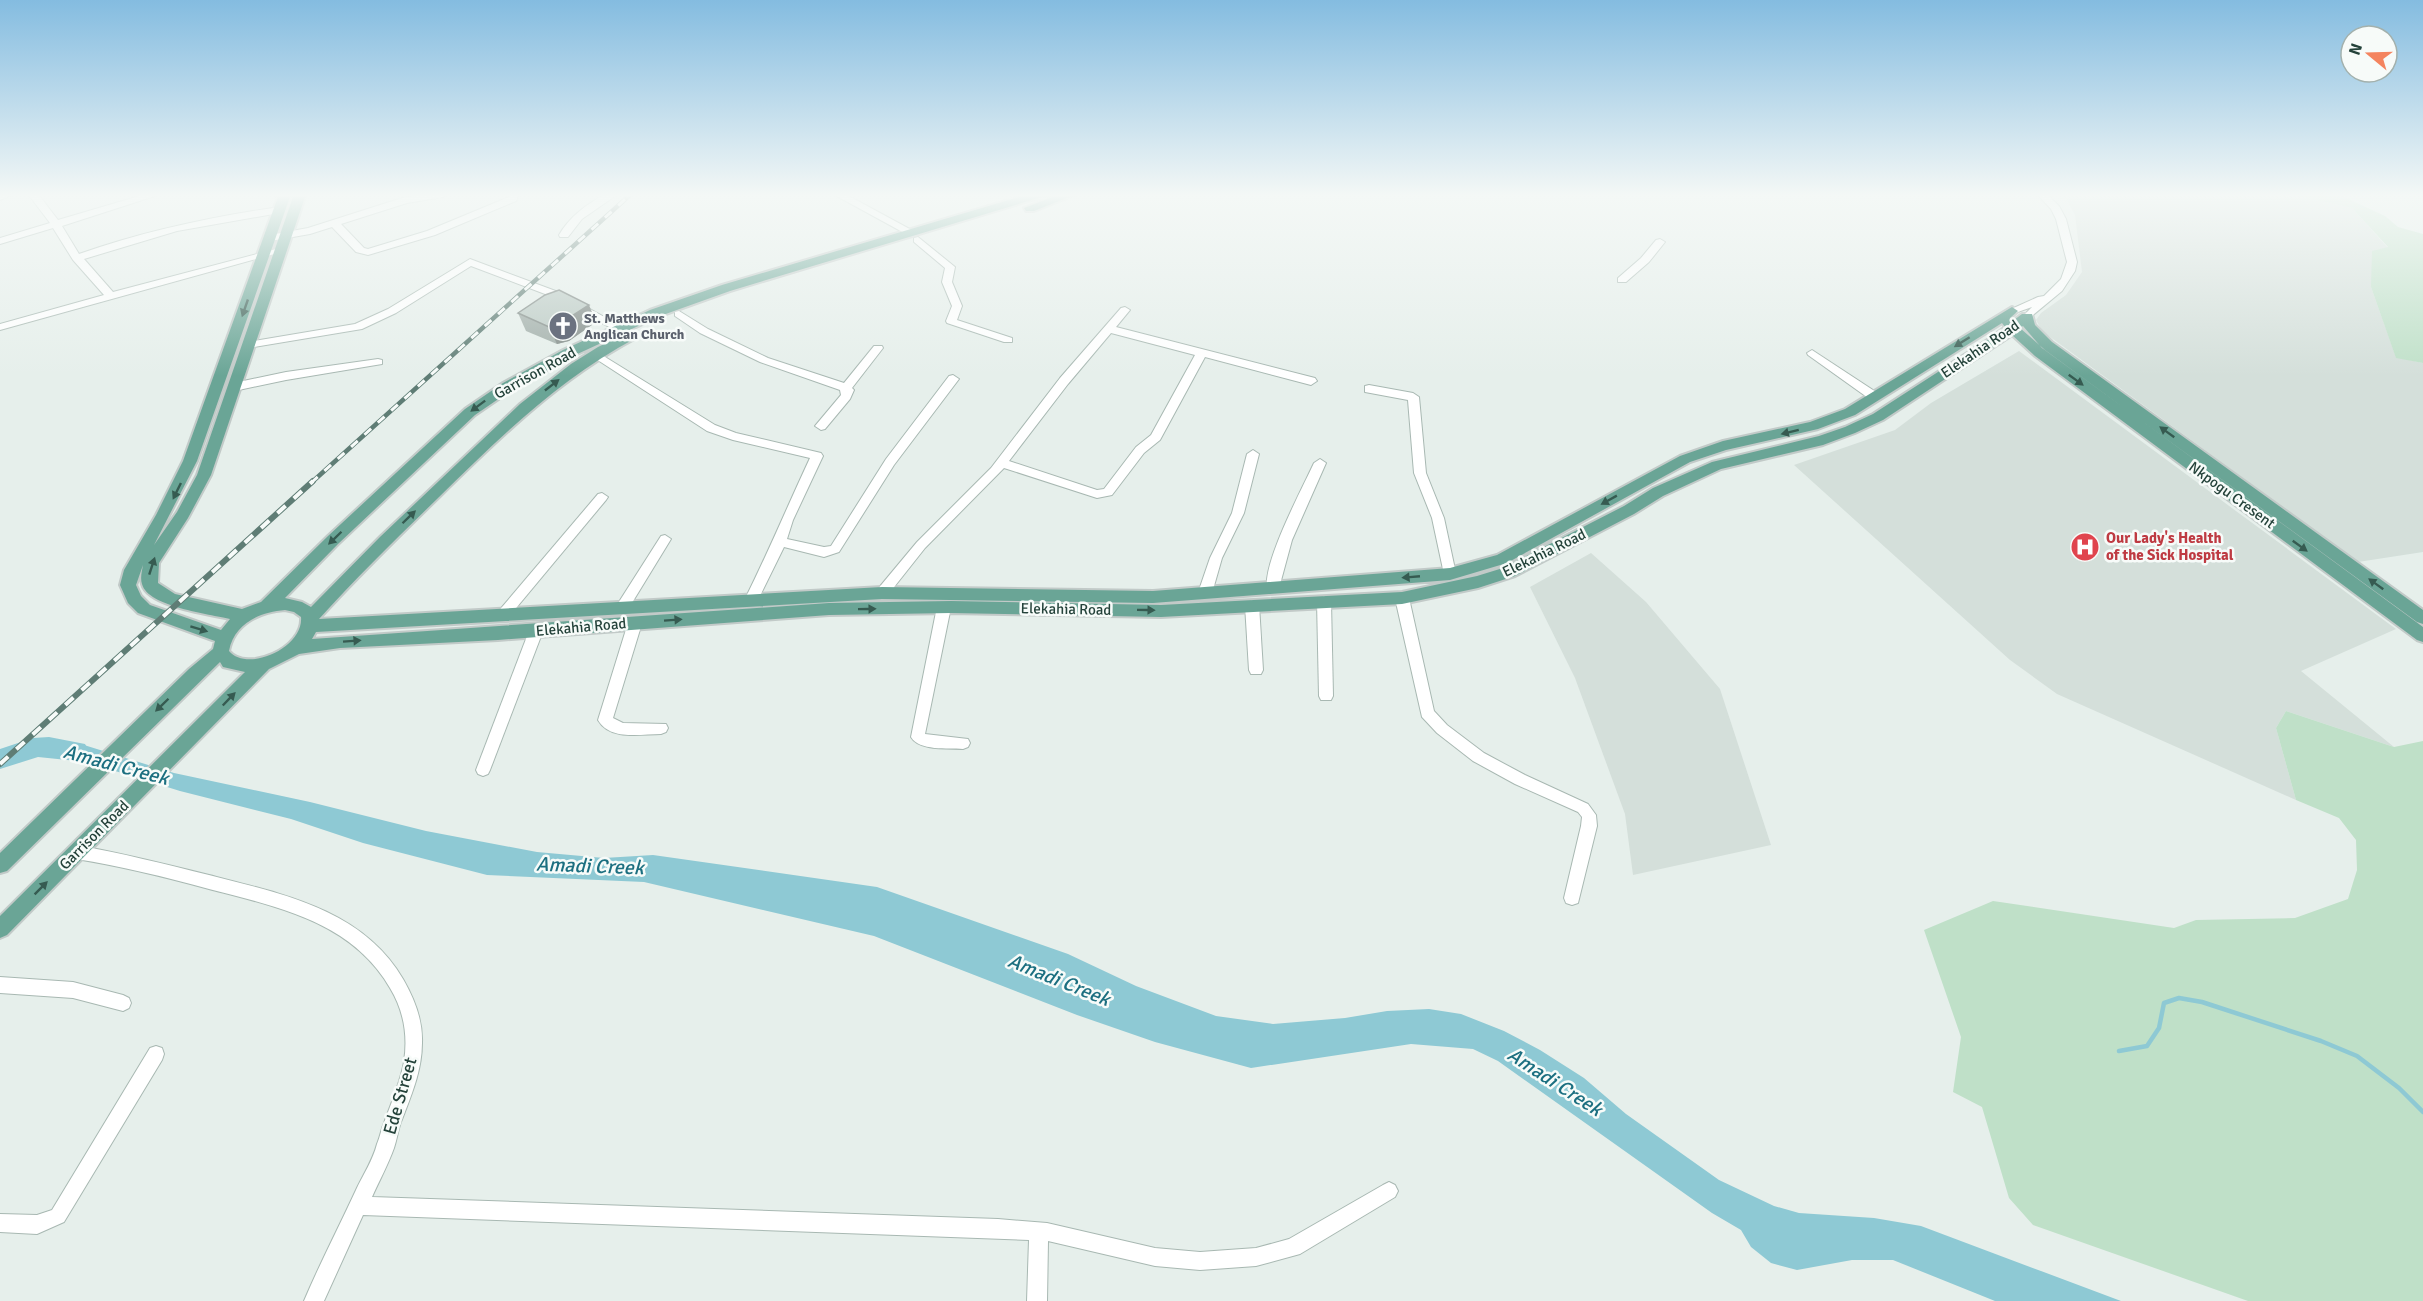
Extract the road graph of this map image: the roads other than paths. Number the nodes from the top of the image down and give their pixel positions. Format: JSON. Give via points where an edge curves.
{"nodes":[{"id":1,"x":75,"y":255,"type":"edge"},
{"id":2,"x":87,"y":255,"type":"edge"},
{"id":3,"x":258,"y":255,"type":"edge"},
{"id":4,"x":263,"y":255,"type":"edge"},
{"id":5,"x":278,"y":255,"type":"edge"},
{"id":6,"x":847,"y":255,"type":"edge"},
{"id":7,"x":858,"y":255,"type":"edge"},
{"id":8,"x":937,"y":255,"type":"edge"},
{"id":9,"x":1649,"y":255,"type":"edge"},
{"id":10,"x":2071,"y":255,"type":"edge"},
{"id":11,"x":77,"y":258,"type":"junction"},
{"id":12,"x":1622,"y":280,"type":"dead end"},
{"id":13,"x":112,"y":297,"type":"junction"},
{"id":14,"x":2047,"y":298,"type":"junction"},
{"id":15,"x":1125,"y":310,"type":"dead end"},
{"id":16,"x":2012,"y":311,"type":"junction"},
{"id":17,"x":679,"y":314,"type":"junction"},
{"id":18,"x":0,"y":317,"type":"edge"},
{"id":19,"x":2027,"y":317,"type":"junction"},
{"id":20,"x":14,"y":324,"type":"junction"},
{"id":21,"x":0,"y":327,"type":"edge"},
{"id":22,"x":1986,"y":327,"type":"junction"},
{"id":23,"x":1109,"y":328,"type":"junction"},
{"id":24,"x":621,"y":329,"type":"junction"},
{"id":25,"x":2013,"y":329,"type":"junction"},
{"id":26,"x":1008,"y":340,"type":"dead end"},
{"id":27,"x":1994,"y":342,"type":"junction"},
{"id":28,"x":248,"y":345,"type":"junction"},
{"id":29,"x":878,"y":348,"type":"dead end"},
{"id":30,"x":2044,"y":349,"type":"junction"},
{"id":31,"x":1812,"y":353,"type":"dead end"},
{"id":32,"x":1201,"y":354,"type":"junction"},
{"id":33,"x":597,"y":355,"type":"junction"},
{"id":34,"x":378,"y":362,"type":"dead end"},
{"id":35,"x":953,"y":379,"type":"dead end"},
{"id":36,"x":1311,"y":381,"type":"dead end"},
{"id":37,"x":234,"y":387,"type":"junction"},
{"id":38,"x":845,"y":388,"type":"junction"},
{"id":39,"x":1369,"y":389,"type":"dead end"},
{"id":40,"x":1875,"y":397,"type":"junction"},
{"id":41,"x":821,"y":426,"type":"dead end"},
{"id":42,"x":1253,"y":454,"type":"dead end"},
{"id":43,"x":1001,"y":463,"type":"junction"},
{"id":44,"x":1320,"y":463,"type":"dead end"},
{"id":45,"x":602,"y":497,"type":"dead end"},
{"id":46,"x":665,"y":539,"type":"dead end"},
{"id":47,"x":780,"y":542,"type":"junction"},
{"id":48,"x":1450,"y":574,"type":"junction"},
{"id":49,"x":1273,"y":588,"type":"junction"},
{"id":50,"x":882,"y":593,"type":"junction"},
{"id":51,"x":1205,"y":593,"type":"junction"},
{"id":52,"x":1402,"y":598,"type":"junction"},
{"id":53,"x":752,"y":599,"type":"junction"},
{"id":54,"x":1324,"y":601,"type":"junction"},
{"id":55,"x":1251,"y":605,"type":"junction"},
{"id":56,"x":266,"y":607,"type":"junction"},
{"id":57,"x":944,"y":607,"type":"junction"},
{"id":58,"x":622,"y":608,"type":"junction"},
{"id":59,"x":245,"y":616,"type":"junction"},
{"id":60,"x":502,"y":616,"type":"junction"},
{"id":61,"x":2423,"y":618,"type":"edge"},
{"id":62,"x":310,"y":622,"type":"junction"},
{"id":63,"x":635,"y":623,"type":"junction"},
{"id":64,"x":536,"y":631,"type":"junction"},
{"id":65,"x":2423,"y":636,"type":"edge"},
{"id":66,"x":222,"y":644,"type":"junction"},
{"id":67,"x":294,"y":648,"type":"junction"},
{"id":68,"x":263,"y":664,"type":"junction"},
{"id":69,"x":1256,"y":670,"type":"dead end"},
{"id":70,"x":1326,"y":696,"type":"dead end"},
{"id":71,"x":661,"y":728,"type":"dead end"},
{"id":72,"x":963,"y":743,"type":"dead end"},
{"id":73,"x":483,"y":770,"type":"dead end"},
{"id":74,"x":76,"y":852,"type":"junction"},
{"id":75,"x":0,"y":865,"type":"edge"},
{"id":76,"x":1572,"y":898,"type":"dead end"},
{"id":77,"x":0,"y":929,"type":"edge"},
{"id":78,"x":0,"y":985,"type":"edge"},
{"id":79,"x":123,"y":1004,"type":"dead end"},
{"id":80,"x":156,"y":1054,"type":"dead end"},
{"id":81,"x":1389,"y":1191,"type":"dead end"},
{"id":82,"x":358,"y":1206,"type":"junction"},
{"id":83,"x":0,"y":1223,"type":"edge"},
{"id":84,"x":1039,"y":1231,"type":"junction"},
{"id":85,"x":314,"y":1301,"type":"edge"},
{"id":86,"x":1037,"y":1301,"type":"edge"}],
"edges":[{"from":1,"to":11,"type":"street"},
{"from":2,"to":11,"type":"street"},
{"from":3,"to":13,"type":"street"},
{"from":4,"to":66,"type":"main road","one_way":true,"via":[[178,490],[129,578],[130,593],[144,609]]},
{"from":5,"to":28,"type":"main road"},
{"from":6,"to":24,"type":"main road","name":"Garrison Road","via":[[726,288]]},
{"from":7,"to":17,"type":"main road","name":"Garrison Road"},
{"from":8,"to":26,"type":"street","via":[[951,267],[947,282],[957,306],[951,321]]},
{"from":9,"to":12,"type":"street"},
{"from":10,"to":14,"type":"street","via":[[2070,272]]},
{"from":11,"to":13,"type":"street"},
{"from":13,"to":20,"type":"street"},
{"from":14,"to":16,"type":"street","name":"Elekahia Road"},
{"from":14,"to":19,"type":"street","name":"Elekahia Road"},
{"from":15,"to":23,"type":"street"},
{"from":16,"to":22,"type":"main road","name":"Elekahia Road"},
{"from":16,"to":25,"type":"main road","via":[[2008,320]]},
{"from":17,"to":33,"type":"main road","name":"Garrison Road"},
{"from":17,"to":38,"type":"street","via":[[704,331],[764,360]]},
{"from":18,"to":20,"type":"street"},
{"from":19,"to":25,"type":"main road","name":"Elekahia Road"},
{"from":19,"to":30,"type":"main road","name":"Nkpogu Cresent"},
{"from":20,"to":21,"type":"street"},
{"from":22,"to":25,"type":"main road"},
{"from":22,"to":40,"type":"main road","name":"Elekahia Road","one_way":true},
{"from":23,"to":32,"type":"street"},
{"from":23,"to":43,"type":"street"},
{"from":24,"to":28,"type":"street","via":[[557,295],[470,262],[392,311],[358,327]]},
{"from":24,"to":56,"type":"main road","name":"Garrison Road","one_way":true,"via":[[538,369],[470,412]]},
{"from":25,"to":27,"type":"main road","name":"Elekahia Road"},
{"from":25,"to":30,"type":"main road","name":"Nkpogu Cresent"},
{"from":27,"to":30,"type":"main road","name":"Nkpogu Cresent"},
{"from":27,"to":52,"type":"main road","name":"Elekahia Road","via":[[1878,417],[1850,430],[1717,465],[1509,572]]},
{"from":28,"to":37,"type":"main road"},
{"from":29,"to":38,"type":"street"},
{"from":61,"to":30,"type":"main road","name":"Nkpogu Cresent","one_way":true},
{"from":30,"to":65,"type":"main road","name":"Nkpogu Cresent","one_way":true},
{"from":31,"to":40,"type":"street"},
{"from":32,"to":36,"type":"street"},
{"from":32,"to":43,"type":"street","via":[[1156,437],[1140,450],[1108,492],[1097,494]]},
{"from":33,"to":47,"type":"street","via":[[711,428],[816,454],[816,463]]},
{"from":62,"to":33,"type":"main road","name":"Garrison Road","one_way":true,"via":[[369,555],[496,432],[559,380]]},
{"from":34,"to":37,"type":"street"},
{"from":35,"to":47,"type":"street","via":[[890,462],[835,549],[824,552]]},
{"from":59,"to":37,"type":"main road","one_way":true,"via":[[171,599],[156,592],[149,575],[151,562],[204,475]]},
{"from":38,"to":41,"type":"street","via":[[846,396]]},
{"from":39,"to":48,"type":"street","via":[[1413,397],[1420,473],[1437,518]]},
{"from":40,"to":48,"type":"main road","name":"Elekahia Road","one_way":true,"via":[[1813,426],[1685,459],[1502,559]]},
{"from":42,"to":51,"type":"street","via":[[1238,513],[1216,558]]},
{"from":43,"to":50,"type":"street","via":[[921,545]]},
{"from":44,"to":49,"type":"street","via":[[1287,533]]},
{"from":45,"to":60,"type":"street"},
{"from":46,"to":58,"type":"street"},
{"from":47,"to":53,"type":"street"},
{"from":48,"to":49,"type":"main road","name":"Elekahia Road","one_way":true},
{"from":49,"to":51,"type":"main road","name":"Elekahia Road"},
{"from":50,"to":51,"type":"main road","name":"Elekahia Road","via":[[1153,597]]},
{"from":50,"to":53,"type":"main road","name":"Elekahia Road"},
{"from":52,"to":54,"type":"main road","name":"Elekahia Road"},
{"from":52,"to":76,"type":"street","via":[[1427,713],[1439,728],[1505,772],[1583,808],[1590,815]]},
{"from":53,"to":58,"type":"main road","name":"Elekahia Road"},
{"from":54,"to":55,"type":"main road","name":"Elekahia Road"},
{"from":54,"to":70,"type":"street"},
{"from":57,"to":55,"type":"main road","name":"Elekahia Road","one_way":true,"via":[[1161,610]]},
{"from":55,"to":69,"type":"street"},
{"from":56,"to":59,"type":"main road"},
{"from":56,"to":62,"type":"main road","via":[[295,606],[307,613]]},
{"from":63,"to":57,"type":"main road","name":"Elekahia Road","one_way":true,"via":[[830,609]]},
{"from":57,"to":72,"type":"street","via":[[918,737]]},
{"from":58,"to":60,"type":"main road","name":"Elekahia Road"},
{"from":59,"to":66,"type":"main road"},
{"from":60,"to":62,"type":"main road","name":"Elekahia Road"},
{"from":62,"to":67,"type":"main road","name":"Garrison Road","via":[[307,633]]},
{"from":63,"to":64,"type":"main road","name":"Elekahia Road"},
{"from":63,"to":71,"type":"street","via":[[605,720],[617,729]]},
{"from":67,"to":64,"type":"main road","name":"Elekahia Road","one_way":true},
{"from":64,"to":73,"type":"street"},
{"from":66,"to":68,"type":"main road","via":[[225,659],[234,664]]},
{"from":66,"to":75,"type":"main road","one_way":true},
{"from":67,"to":68,"type":"main road"},
{"from":74,"to":68,"type":"main road","name":"Garrison Road","one_way":true},
{"from":77,"to":74,"type":"main road","name":"Garrison Road","one_way":true},
{"from":74,"to":82,"type":"street","name":"Ede Street","via":[[133,861],[301,907],[349,930],[387,966],[410,1011],[414,1037],[410,1071],[387,1146]]},
{"from":78,"to":79,"type":"street","via":[[73,990]]},
{"from":80,"to":83,"type":"street","via":[[58,1216],[40,1225]]},
{"from":81,"to":84,"type":"street","via":[[1293,1247],[1256,1257],[1200,1261],[1155,1257]]},
{"from":82,"to":84,"type":"street"},
{"from":82,"to":85,"type":"street","name":"Ede Street"},
{"from":84,"to":86,"type":"street"}]}
